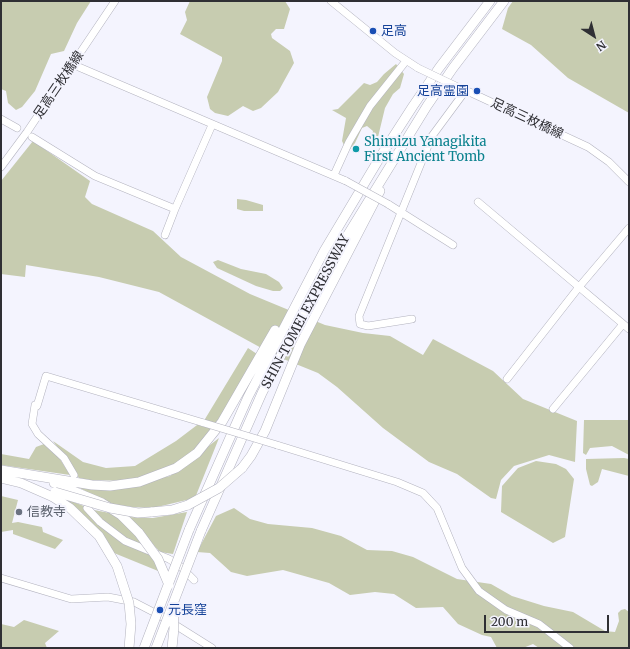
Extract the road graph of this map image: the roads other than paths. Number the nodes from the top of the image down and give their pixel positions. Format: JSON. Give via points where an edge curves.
{"nodes":[{"id":1,"x":115,"y":1,"type":"edge"},
{"id":2,"x":331,"y":1,"type":"edge"},
{"id":3,"x":490,"y":1,"type":"edge"},
{"id":4,"x":504,"y":1,"type":"edge"},
{"id":5,"x":406,"y":61,"type":"junction"},
{"id":6,"x":74,"y":65,"type":"junction"},
{"id":7,"x":453,"y":68,"type":"junction"},
{"id":8,"x":464,"y":89,"type":"junction"},
{"id":9,"x":1,"y":119,"type":"edge"},
{"id":10,"x":212,"y":125,"type":"junction"},
{"id":11,"x":17,"y":128,"type":"dead end"},
{"id":12,"x":32,"y":137,"type":"dead end"},
{"id":13,"x":1,"y":167,"type":"edge"},
{"id":14,"x":334,"y":175,"type":"junction"},
{"id":15,"x":629,"y":182,"type":"edge"},
{"id":16,"x":358,"y":194,"type":"junction"},
{"id":17,"x":478,"y":202,"type":"dead end"},
{"id":18,"x":175,"y":209,"type":"junction"},
{"id":19,"x":401,"y":212,"type":"junction"},
{"id":20,"x":629,"y":228,"type":"edge"},
{"id":21,"x":165,"y":235,"type":"dead end"},
{"id":22,"x":452,"y":245,"type":"dead end"},
{"id":23,"x":579,"y":287,"type":"junction"},
{"id":24,"x":412,"y":319,"type":"dead end"},
{"id":25,"x":623,"y":324,"type":"junction"},
{"id":26,"x":629,"y":329,"type":"edge"},
{"id":27,"x":508,"y":379,"type":"dead end"},
{"id":28,"x":553,"y":408,"type":"dead end"},
{"id":29,"x":1,"y":470,"type":"edge"},
{"id":30,"x":74,"y":475,"type":"dead end"},
{"id":31,"x":1,"y":478,"type":"edge"},
{"id":32,"x":22,"y":478,"type":"junction"},
{"id":33,"x":54,"y":494,"type":"junction"},
{"id":34,"x":87,"y":508,"type":"dead end"},
{"id":35,"x":1,"y":578,"type":"edge"},
{"id":36,"x":194,"y":580,"type":"dead end"},
{"id":37,"x":129,"y":648,"type":"edge"},
{"id":38,"x":144,"y":648,"type":"edge"},
{"id":39,"x":156,"y":648,"type":"edge"},
{"id":40,"x":172,"y":648,"type":"edge"},
{"id":41,"x":212,"y":648,"type":"edge"},
{"id":42,"x":570,"y":648,"type":"edge"}],
"edges":[{"from":1,"to":6,"type":"street","name":"足高三枚橋線"},
{"from":2,"to":5,"type":"street","name":"足高三枚橋線"},
{"from":3,"to":16,"type":"highway","name":"SHIN-TOMEI EXPRESSWAY","via":[[413,106]]},
{"from":4,"to":7,"type":"highway","name":"SHIN-TOMEI EXPRESSWAY"},
{"from":5,"to":8,"type":"street","name":"足高三枚橋線","bridge":true},
{"from":5,"to":14,"type":"street","via":[[370,106]]},
{"from":6,"to":10,"type":"street"},
{"from":6,"to":13,"type":"street","name":"足高三枚橋線"},
{"from":7,"to":33,"type":"highway","bridge":true,"via":[[390,172],[333,280],[300,345],[265,431],[242,468],[219,488],[188,505],[172,510],[138,513]]},
{"from":7,"to":39,"type":"highway","name":"SHIN-TOMEI EXPRESSWAY","bridge":true,"via":[[386,170],[296,326],[259,400],[201,531]]},
{"from":8,"to":15,"type":"street","name":"足高三枚橋線","via":[[588,147],[609,162]]},
{"from":8,"to":19,"type":"street","via":[[432,136]]},
{"from":9,"to":11,"type":"street"},
{"from":10,"to":14,"type":"street"},
{"from":10,"to":18,"type":"street"},
{"from":12,"to":18,"type":"street","via":[[95,176]]},
{"from":14,"to":19,"type":"street","bridge":true},
{"from":16,"to":32,"type":"highway","via":[[310,268],[222,422],[197,453],[164,474],[126,485],[92,485]]},
{"from":16,"to":38,"type":"highway","name":"SHIN-TOMEI EXPRESSWAY","bridge":true,"via":[[321,258],[248,397],[189,530]]},
{"from":17,"to":23,"type":"street"},
{"from":18,"to":21,"type":"street"},
{"from":19,"to":22,"type":"street"},
{"from":19,"to":24,"type":"street","via":[[358,316],[360,324],[368,326]]},
{"from":20,"to":23,"type":"street"},
{"from":23,"to":25,"type":"street"},
{"from":23,"to":27,"type":"street"},
{"from":25,"to":26,"type":"street"},
{"from":25,"to":28,"type":"street"},
{"from":29,"to":32,"type":"highway"},
{"from":30,"to":42,"type":"street","bridge":true,"via":[[64,458],[38,434],[32,424],[35,405],[37,406],[46,376],[397,482],[423,493],[437,508],[462,568],[479,591],[506,610],[539,624]]},
{"from":31,"to":32,"type":"highway"},
{"from":32,"to":33,"type":"highway"},
{"from":32,"to":40,"type":"highway","bridge":true,"via":[[57,484],[91,497],[121,515],[139,533],[158,559],[168,581],[174,612]]},
{"from":33,"to":37,"type":"highway","bridge":true,"via":[[99,536],[117,566],[129,603]]},
{"from":34,"to":36,"type":"street","via":[[119,537],[169,559]]},
{"from":35,"to":41,"type":"street","via":[[71,599],[108,597],[134,602]]}]}
